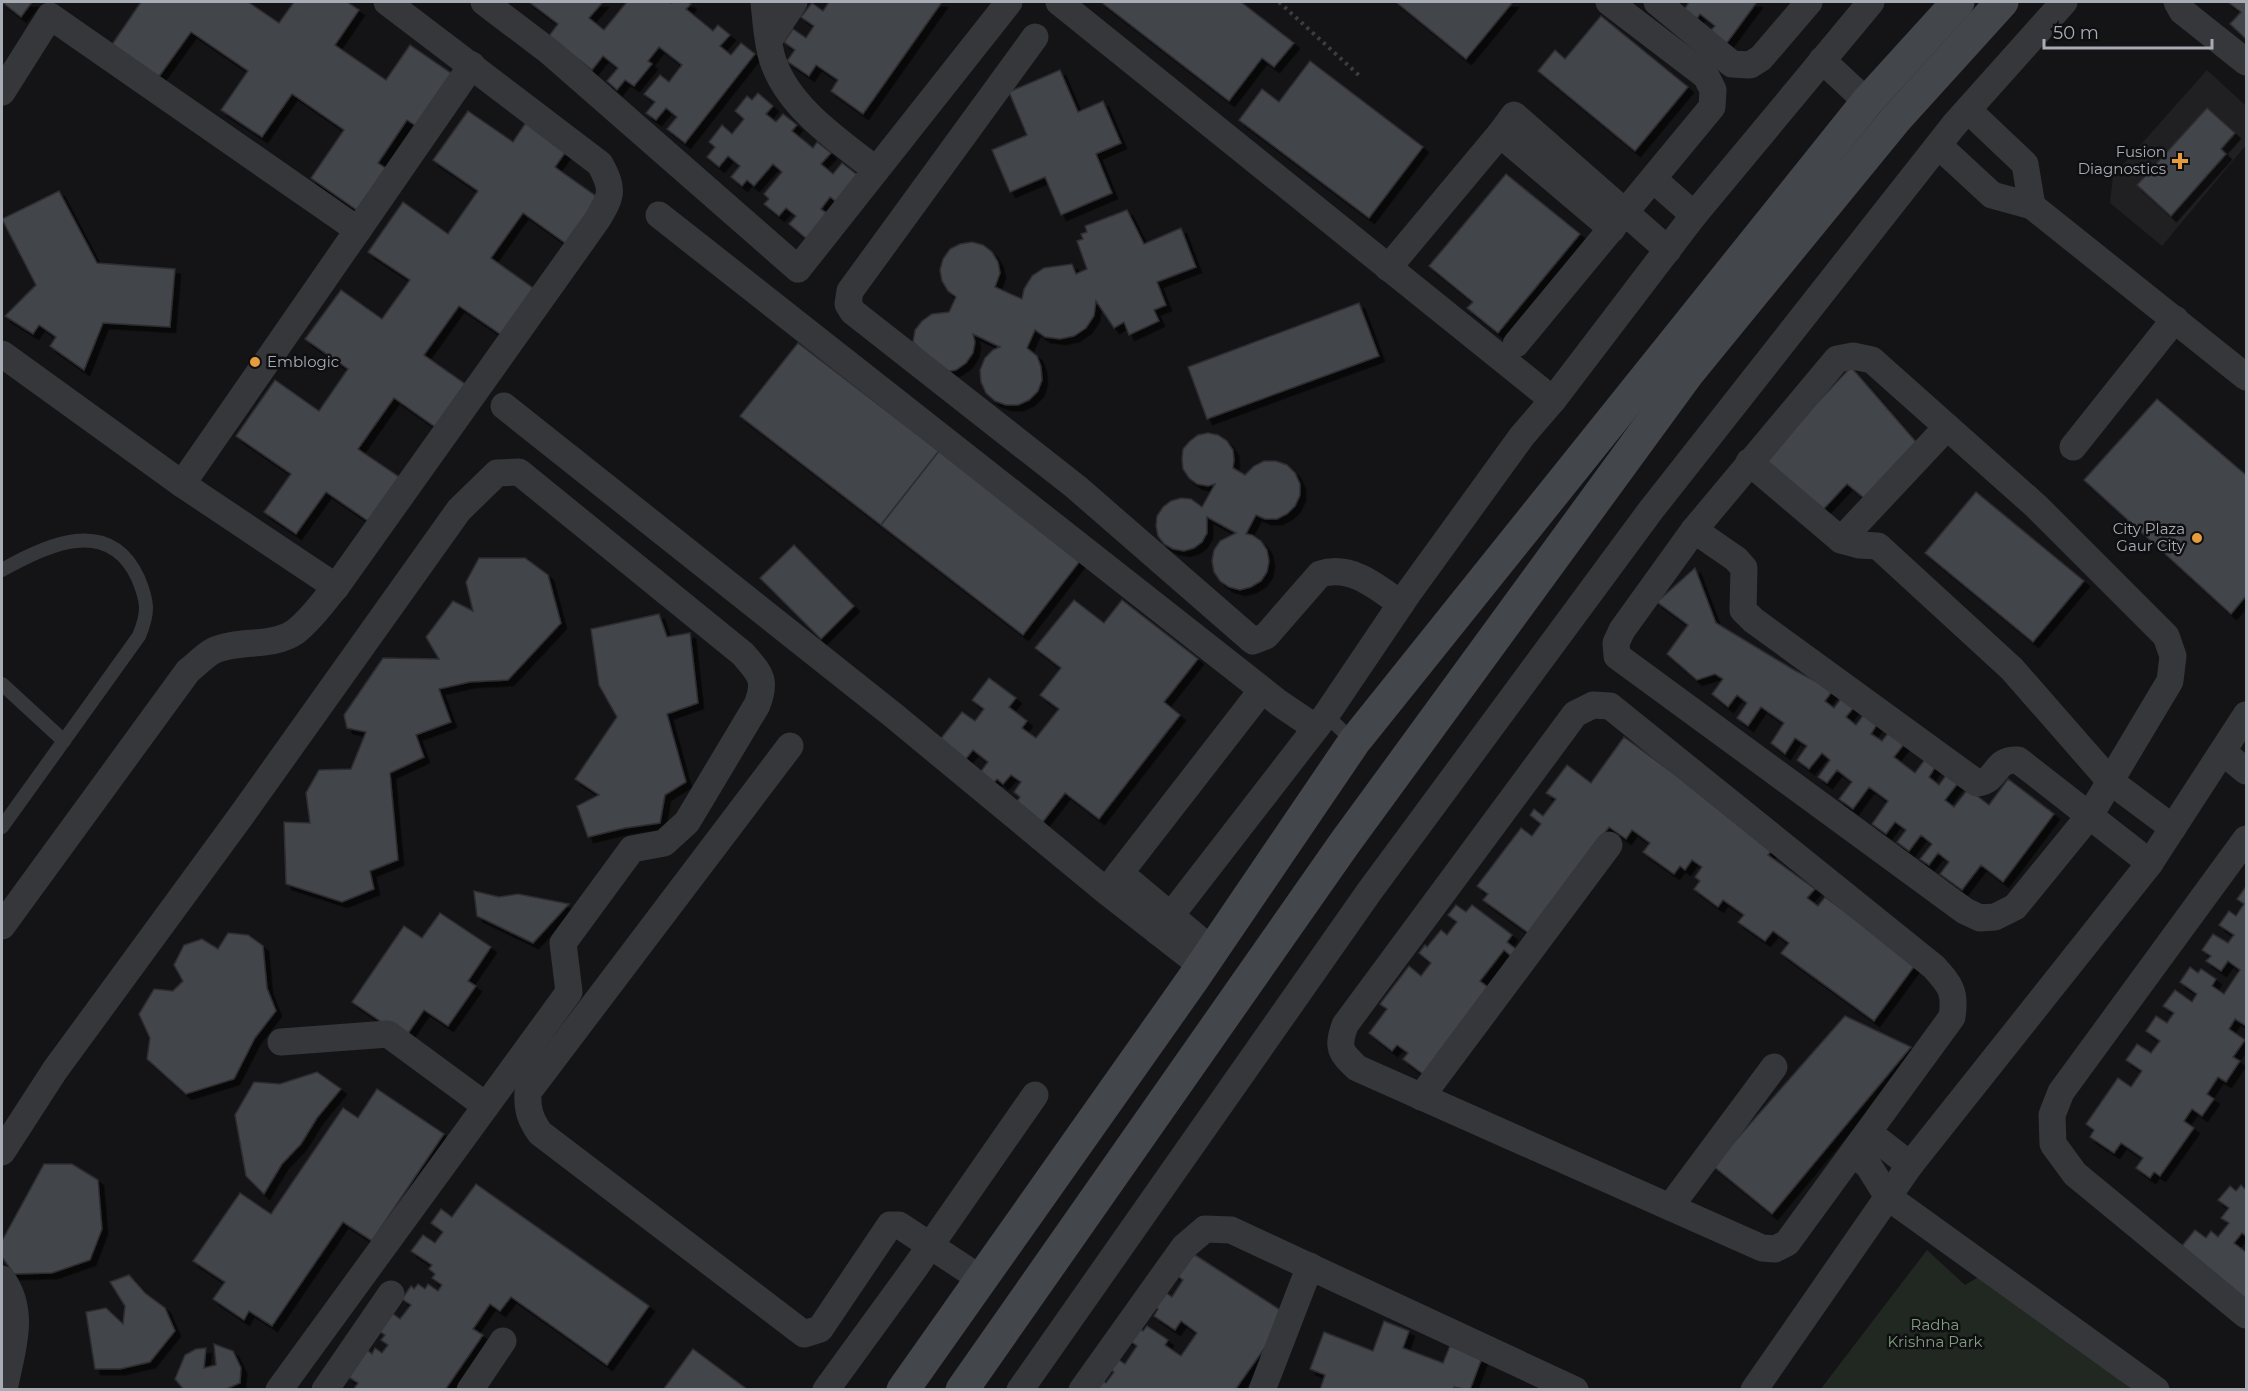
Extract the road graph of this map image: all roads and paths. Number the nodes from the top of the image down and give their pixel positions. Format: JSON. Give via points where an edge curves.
{"nodes":[{"id":1,"x":387,"y":2,"type":"edge"},
{"id":2,"x":484,"y":2,"type":"edge"},
{"id":3,"x":764,"y":2,"type":"edge"},
{"id":4,"x":794,"y":2,"type":"edge"},
{"id":5,"x":1009,"y":2,"type":"edge"},
{"id":6,"x":1059,"y":2,"type":"edge"},
{"id":7,"x":1279,"y":2,"type":"edge"},
{"id":8,"x":1609,"y":2,"type":"edge"},
{"id":9,"x":1657,"y":2,"type":"edge"},
{"id":10,"x":1809,"y":2,"type":"edge"},
{"id":11,"x":1871,"y":2,"type":"edge"},
{"id":12,"x":1958,"y":2,"type":"edge"},
{"id":13,"x":2002,"y":2,"type":"edge"},
{"id":14,"x":2064,"y":2,"type":"edge"},
{"id":15,"x":2177,"y":2,"type":"edge"},
{"id":16,"x":55,"y":9,"type":"edge"},
{"id":17,"x":1035,"y":37,"type":"dead end"},
{"id":18,"x":769,"y":40,"type":"junction"},
{"id":19,"x":1822,"y":60,"type":"junction"},
{"id":20,"x":2247,"y":62,"type":"edge"},
{"id":21,"x":472,"y":65,"type":"junction"},
{"id":22,"x":1362,"y":78,"type":"dead end"},
{"id":23,"x":2,"y":92,"type":"edge"},
{"id":24,"x":1867,"y":102,"type":"junction"},
{"id":25,"x":1968,"y":110,"type":"junction"},
{"id":26,"x":1939,"y":146,"type":"junction"},
{"id":27,"x":876,"y":170,"type":"junction"},
{"id":28,"x":1653,"y":179,"type":"junction"},
{"id":29,"x":2032,"y":206,"type":"junction"},
{"id":30,"x":659,"y":215,"type":"dead end"},
{"id":31,"x":1694,"y":215,"type":"junction"},
{"id":32,"x":1619,"y":221,"type":"junction"},
{"id":33,"x":358,"y":230,"type":"junction"},
{"id":34,"x":1668,"y":250,"type":"junction"},
{"id":35,"x":1388,"y":268,"type":"junction"},
{"id":36,"x":2175,"y":320,"type":"junction"},
{"id":37,"x":1516,"y":344,"type":"dead end"},
{"id":38,"x":2,"y":354,"type":"edge"},
{"id":39,"x":2247,"y":377,"type":"edge"},
{"id":40,"x":1553,"y":399,"type":"junction"},
{"id":41,"x":504,"y":406,"type":"dead end"},
{"id":42,"x":1947,"y":427,"type":"junction"},
{"id":43,"x":2073,"y":447,"type":"dead end"},
{"id":44,"x":1749,"y":462,"type":"junction"},
{"id":45,"x":182,"y":484,"type":"junction"},
{"id":46,"x":1694,"y":530,"type":"junction"},
{"id":47,"x":1840,"y":540,"type":"junction"},
{"id":48,"x":2,"y":570,"type":"edge"},
{"id":49,"x":336,"y":587,"type":"junction"},
{"id":50,"x":1401,"y":604,"type":"junction"},
{"id":51,"x":2,"y":684,"type":"edge"},
{"id":52,"x":1262,"y":690,"type":"junction"},
{"id":53,"x":1321,"y":722,"type":"junction"},
{"id":54,"x":2243,"y":727,"type":"edge"},
{"id":55,"x":64,"y":741,"type":"junction"},
{"id":56,"x":1354,"y":742,"type":"junction"},
{"id":57,"x":790,"y":746,"type":"dead end"},
{"id":58,"x":2223,"y":752,"type":"junction"},
{"id":59,"x":2247,"y":771,"type":"edge"},
{"id":60,"x":2110,"y":781,"type":"junction"},
{"id":61,"x":2090,"y":815,"type":"junction"},
{"id":62,"x":2,"y":827,"type":"edge"},
{"id":63,"x":2173,"y":828,"type":"junction"},
{"id":64,"x":2247,"y":839,"type":"edge"},
{"id":65,"x":1609,"y":845,"type":"dead end"},
{"id":66,"x":2151,"y":863,"type":"junction"},
{"id":67,"x":1113,"y":882,"type":"junction"},
{"id":68,"x":1165,"y":924,"type":"junction"},
{"id":69,"x":2,"y":926,"type":"edge"},
{"id":70,"x":1208,"y":958,"type":"junction"},
{"id":71,"x":281,"y":1042,"type":"dead end"},
{"id":72,"x":1774,"y":1067,"type":"dead end"},
{"id":73,"x":1035,"y":1095,"type":"dead end"},
{"id":74,"x":1421,"y":1097,"type":"junction"},
{"id":75,"x":486,"y":1106,"type":"junction"},
{"id":76,"x":1869,"y":1133,"type":"junction"},
{"id":77,"x":2,"y":1152,"type":"edge"},
{"id":78,"x":1853,"y":1154,"type":"junction"},
{"id":79,"x":1910,"y":1165,"type":"junction"},
{"id":80,"x":1888,"y":1197,"type":"junction"},
{"id":81,"x":1670,"y":1207,"type":"junction"},
{"id":82,"x":929,"y":1246,"type":"junction"},
{"id":83,"x":1310,"y":1266,"type":"junction"},
{"id":84,"x":2,"y":1279,"type":"edge"},
{"id":85,"x":981,"y":1279,"type":"junction"},
{"id":86,"x":391,"y":1294,"type":"dead end"},
{"id":87,"x":2247,"y":1315,"type":"edge"},
{"id":88,"x":503,"y":1341,"type":"dead end"},
{"id":89,"x":4,"y":1389,"type":"edge"},
{"id":90,"x":279,"y":1389,"type":"edge"},
{"id":91,"x":325,"y":1389,"type":"edge"},
{"id":92,"x":470,"y":1389,"type":"edge"},
{"id":93,"x":826,"y":1389,"type":"edge"},
{"id":94,"x":903,"y":1389,"type":"edge"},
{"id":95,"x":962,"y":1389,"type":"edge"},
{"id":96,"x":1020,"y":1389,"type":"edge"},
{"id":97,"x":1082,"y":1389,"type":"edge"},
{"id":98,"x":1262,"y":1389,"type":"edge"},
{"id":99,"x":1575,"y":1389,"type":"edge"},
{"id":100,"x":1754,"y":1389,"type":"edge"},
{"id":101,"x":2156,"y":1389,"type":"edge"}],
"edges":[{"from":1,"to":21,"type":"street"},
{"from":2,"to":27,"type":"street","via":[[550,52],[798,269]]},
{"from":3,"to":18,"type":"street"},
{"from":4,"to":18,"type":"street"},
{"from":5,"to":27,"type":"street"},
{"from":6,"to":35,"type":"street"},
{"from":7,"to":22,"type":"path"},
{"from":8,"to":28,"type":"street","via":[[1706,76],[1713,90],[1712,107]]},
{"from":9,"to":10,"type":"street","via":[[1732,64],[1750,65],[1761,58]]},
{"from":11,"to":19,"type":"street"},
{"from":12,"to":24,"type":"street"},
{"from":13,"to":95,"type":"street","via":[[1895,120],[1688,373],[1344,844]]},
{"from":14,"to":25,"type":"street"},
{"from":15,"to":20,"type":"street","via":[[2182,11]]},
{"from":16,"to":23,"type":"street"},
{"from":16,"to":33,"type":"street"},
{"from":17,"to":50,"type":"street","via":[[850,291],[848,304],[853,312],[1076,487],[1253,641],[1266,636],[1320,574],[1328,571],[1364,577]]},
{"from":18,"to":27,"type":"street","via":[[780,79],[792,97]]},
{"from":19,"to":24,"type":"street"},
{"from":19,"to":31,"type":"street"},
{"from":21,"to":33,"type":"street"},
{"from":21,"to":49,"type":"street","via":[[600,164],[610,183],[611,198]]},
{"from":24,"to":56,"type":"street"},
{"from":25,"to":26,"type":"street"},
{"from":25,"to":29,"type":"street","via":[[2025,164]]},
{"from":26,"to":29,"type":"street","via":[[1992,195]]},
{"from":26,"to":96,"type":"street","via":[[1651,510],[1369,892]]},
{"from":28,"to":31,"type":"street"},
{"from":28,"to":32,"type":"street"},
{"from":29,"to":36,"type":"street"},
{"from":30,"to":52,"type":"street"},
{"from":31,"to":34,"type":"street"},
{"from":32,"to":34,"type":"street"},
{"from":32,"to":35,"type":"street","via":[[1514,116]]},
{"from":32,"to":37,"type":"street"},
{"from":33,"to":45,"type":"street"},
{"from":34,"to":40,"type":"street"},
{"from":35,"to":40,"type":"street"},
{"from":36,"to":39,"type":"street"},
{"from":36,"to":43,"type":"street"},
{"from":38,"to":45,"type":"street"},
{"from":40,"to":50,"type":"street"},
{"from":41,"to":67,"type":"street","via":[[892,715]]},
{"from":42,"to":44,"type":"street","via":[[1872,360],[1837,358]]},
{"from":42,"to":47,"type":"street"},
{"from":42,"to":60,"type":"street","via":[[2036,506],[2166,636],[2173,656],[2170,681]]},
{"from":44,"to":46,"type":"street"},
{"from":44,"to":47,"type":"street"},
{"from":45,"to":49,"type":"street"},
{"from":46,"to":61,"type":"street","via":[[1744,568],[1743,610],[1753,620],[1977,783],[1992,777],[2007,759],[2018,760]]},
{"from":46,"to":61,"type":"street","via":[[1622,630],[1616,643],[1617,656],[1965,911],[1980,918],[2015,908]]},
{"from":47,"to":60,"type":"street","via":[[1878,546],[1903,568],[2012,669]]},
{"from":48,"to":55,"type":"lane","via":[[34,552],[64,542],[103,543],[118,550],[133,568],[146,598],[147,617],[139,636]]},
{"from":49,"to":69,"type":"street","via":[[293,633],[214,651],[188,671]]},
{"from":50,"to":53,"type":"street"},
{"from":51,"to":55,"type":"lane"},
{"from":52,"to":53,"type":"street"},
{"from":52,"to":67,"type":"street"},
{"from":53,"to":56,"type":"lane"},
{"from":53,"to":68,"type":"street"},
{"from":54,"to":58,"type":"street"},
{"from":55,"to":62,"type":"lane"},
{"from":56,"to":70,"type":"street"},
{"from":57,"to":82,"type":"street","via":[[528,1092],[527,1107],[540,1133],[804,1334],[820,1329],[890,1225],[899,1225]]},
{"from":58,"to":59,"type":"street"},
{"from":58,"to":63,"type":"street"},
{"from":60,"to":61,"type":"street"},
{"from":60,"to":63,"type":"street"},
{"from":61,"to":66,"type":"street"},
{"from":63,"to":66,"type":"street"},
{"from":64,"to":87,"type":"street","via":[[2061,1092],[2052,1115],[2052,1134],[2053,1144],[2075,1174]]},
{"from":65,"to":74,"type":"street"},
{"from":66,"to":79,"type":"street"},
{"from":67,"to":68,"type":"street"},
{"from":68,"to":70,"type":"street"},
{"from":70,"to":85,"type":"street"},
{"from":71,"to":75,"type":"street","via":[[388,1034]]},
{"from":72,"to":81,"type":"street"},
{"from":73,"to":82,"type":"street"},
{"from":74,"to":76,"type":"street","via":[[1357,1068],[1342,1053],[1340,1040],[1345,1025],[1575,714],[1593,705],[1610,706],[1934,967],[1949,984],[1955,999],[1952,1017]]},
{"from":74,"to":81,"type":"street"},
{"from":75,"to":77,"type":"street","via":[[569,992],[563,943],[632,849],[664,843],[687,822],[758,705],[763,689],[760,674],[743,654],[519,472],[511,470],[497,472],[459,510],[55,1070]]},
{"from":75,"to":90,"type":"street"},
{"from":76,"to":78,"type":"street"},
{"from":76,"to":79,"type":"street"},
{"from":78,"to":80,"type":"street","via":[[1868,1165]]},
{"from":78,"to":81,"type":"street","via":[[1787,1243],[1775,1249],[1762,1248]]},
{"from":79,"to":80,"type":"street"},
{"from":80,"to":100,"type":"street"},
{"from":80,"to":101,"type":"street"},
{"from":82,"to":85,"type":"street"},
{"from":82,"to":93,"type":"street"},
{"from":83,"to":97,"type":"street","via":[[1231,1230],[1205,1229],[1184,1247]]},
{"from":83,"to":98,"type":"street"},
{"from":83,"to":99,"type":"street"},
{"from":84,"to":89,"type":"street","via":[[18,1321]]},
{"from":85,"to":94,"type":"street"},
{"from":86,"to":91,"type":"street"},
{"from":88,"to":92,"type":"street"}]}
